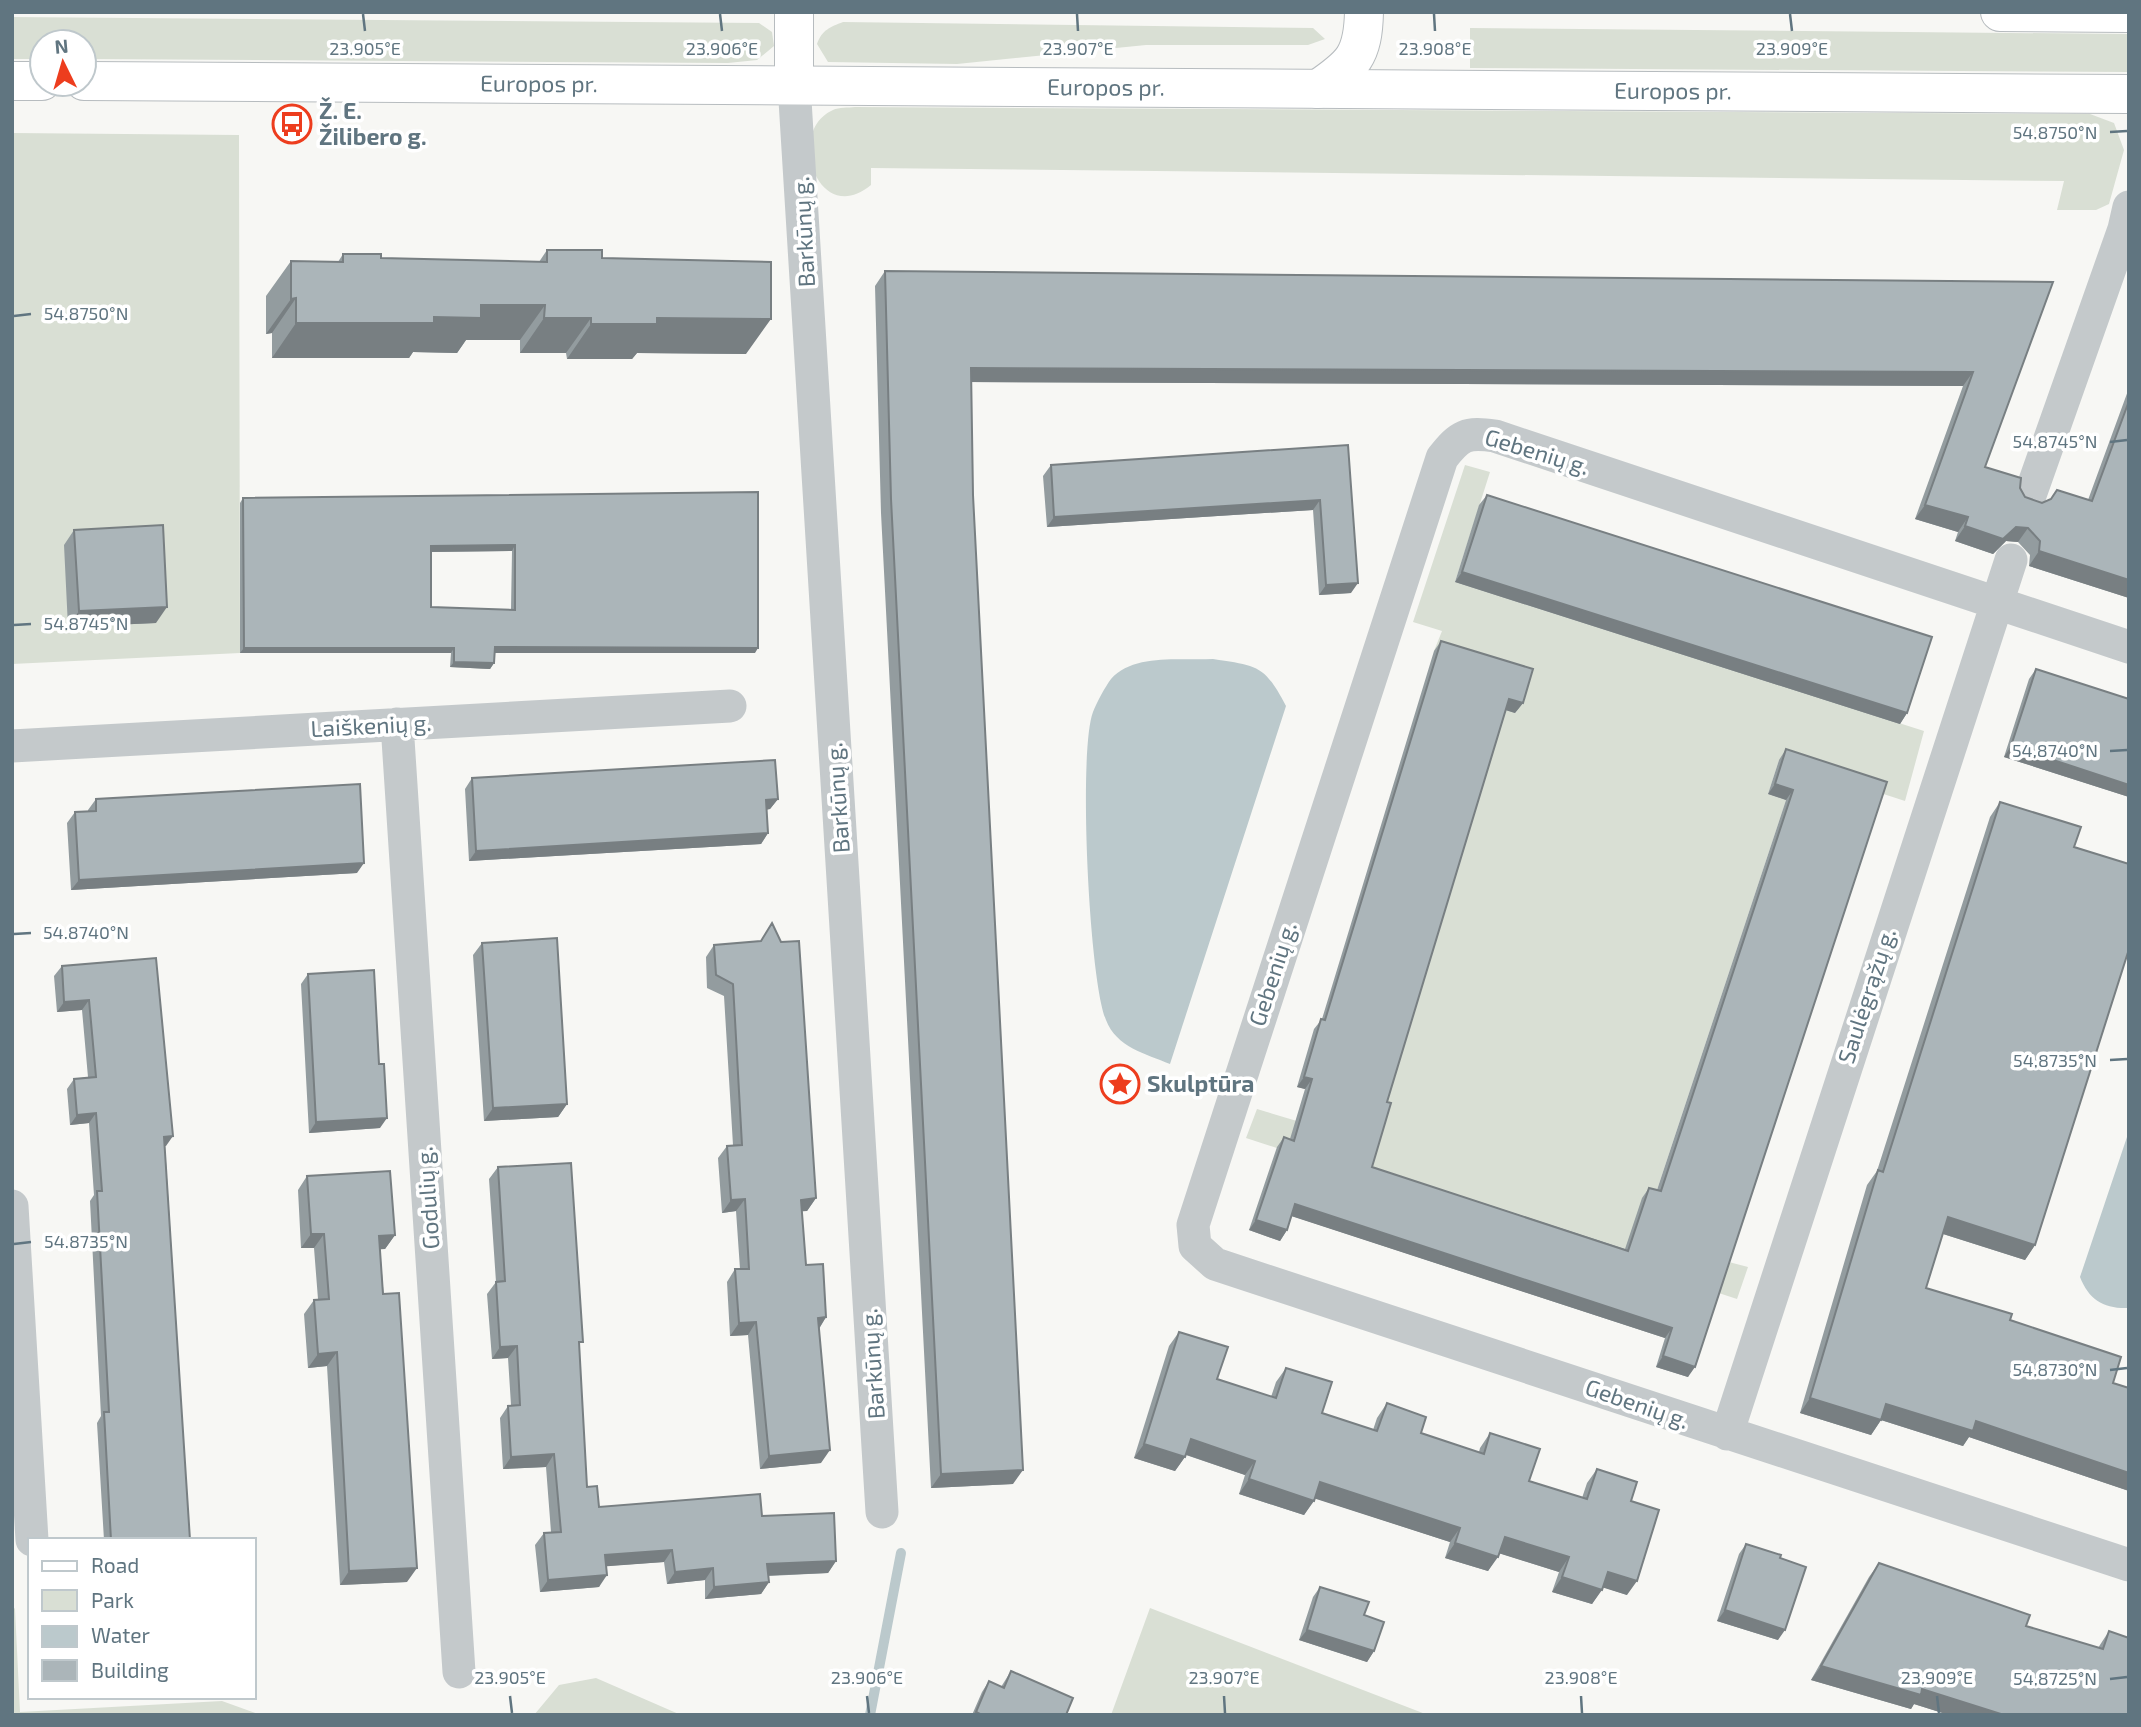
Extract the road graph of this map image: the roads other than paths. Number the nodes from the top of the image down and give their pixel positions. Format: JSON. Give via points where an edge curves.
{"nodes":[{"id":1,"x":794,"y":12,"type":"edge"},
{"id":2,"x":1364,"y":12,"type":"edge"},
{"id":3,"x":2000,"y":12,"type":"edge"},
{"id":4,"x":2129,"y":13,"type":"edge"},
{"id":5,"x":98,"y":81,"type":"edge"},
{"id":6,"x":794,"y":84,"type":"junction"},
{"id":7,"x":1318,"y":89,"type":"junction"},
{"id":8,"x":2129,"y":94,"type":"edge"},
{"id":9,"x":2129,"y":206,"type":"edge"},
{"id":10,"x":2029,"y":498,"type":"edge"},
{"id":11,"x":2011,"y":560,"type":"edge"},
{"id":12,"x":1995,"y":603,"type":"junction"},
{"id":13,"x":2129,"y":647,"type":"edge"},
{"id":14,"x":730,"y":706,"type":"dead end"},
{"id":15,"x":397,"y":724,"type":"junction"},
{"id":16,"x":12,"y":746,"type":"edge"},
{"id":17,"x":12,"y":1206,"type":"edge"},
{"id":18,"x":1727,"y":1434,"type":"junction"},
{"id":19,"x":882,"y":1512,"type":"dead end"},
{"id":20,"x":32,"y":1538,"type":"edge"},
{"id":21,"x":2129,"y":1565,"type":"edge"},
{"id":22,"x":459,"y":1672,"type":"dead end"}],
"edges":[{"from":1,"to":6,"type":"main road"},
{"from":2,"to":7,"type":"main road","via":[[1364,42],[1345,70]]},
{"from":3,"to":4,"type":"main road"},
{"from":5,"to":6,"type":"main road","name":"Europos pr."},
{"from":6,"to":7,"type":"main road","name":"Europos pr."},
{"from":6,"to":19,"type":"street","name":"Barkūnų g."},
{"from":7,"to":8,"type":"main road","name":"Europos pr."},
{"from":9,"to":10,"type":"street"},
{"from":11,"to":12,"type":"street","name":"Saulėgrąžų g."},
{"from":12,"to":13,"type":"street","name":"Gebenių g."},
{"from":12,"to":18,"type":"street","name":"Saulėgrąžų g."},
{"from":12,"to":18,"type":"street","name":"Gebenių g.","via":[[1495,436],[1472,433],[1455,441],[1442,458],[1238,1081],[1193,1225],[1195,1246],[1215,1264]]},
{"from":14,"to":15,"type":"street","name":"Laiškenių g."},
{"from":15,"to":16,"type":"street","name":"Laiškenių g."},
{"from":15,"to":22,"type":"street","name":"Godulių g."},
{"from":17,"to":20,"type":"street"},
{"from":18,"to":21,"type":"street","name":"Gebenių g."}]}
